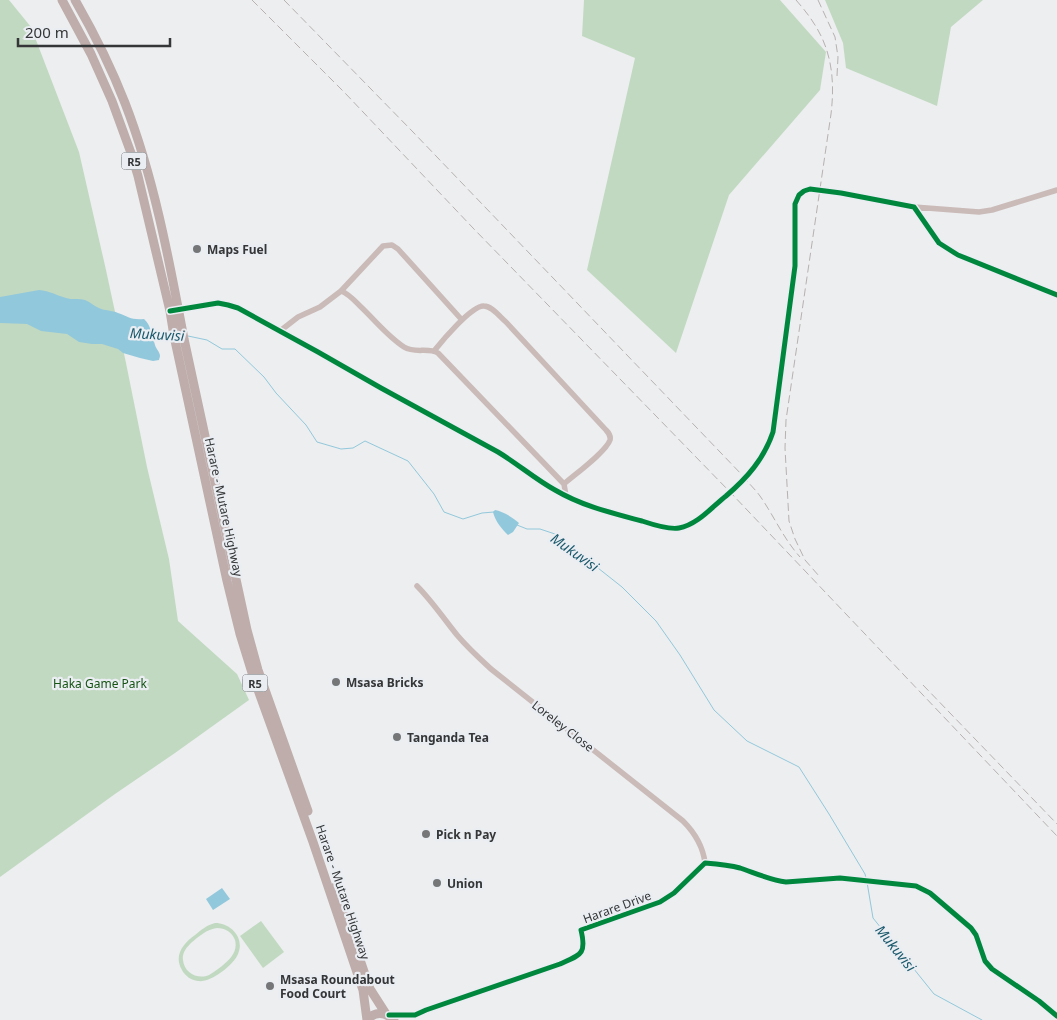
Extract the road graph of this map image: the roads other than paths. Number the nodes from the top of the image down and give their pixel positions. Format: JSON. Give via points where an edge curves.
{"nodes":[{"id":1,"x":62,"y":0,"type":"edge"},
{"id":2,"x":75,"y":0,"type":"edge"},
{"id":3,"x":1057,"y":190,"type":"edge"},
{"id":4,"x":914,"y":207,"type":"junction"},
{"id":5,"x":341,"y":291,"type":"junction"},
{"id":6,"x":1057,"y":295,"type":"edge"},
{"id":7,"x":175,"y":310,"type":"junction"},
{"id":8,"x":462,"y":320,"type":"junction"},
{"id":9,"x":280,"y":331,"type":"junction"},
{"id":10,"x":179,"y":335,"type":"junction"},
{"id":11,"x":434,"y":351,"type":"junction"},
{"id":12,"x":564,"y":484,"type":"junction"},
{"id":13,"x":566,"y":496,"type":"junction"},
{"id":14,"x":417,"y":586,"type":"dead end"},
{"id":15,"x":705,"y":863,"type":"junction"},
{"id":16,"x":415,"y":1015,"type":"junction"},
{"id":17,"x":389,"y":1016,"type":"edge"},
{"id":18,"x":1057,"y":1016,"type":"edge"},
{"id":19,"x":367,"y":1020,"type":"edge"},
{"id":20,"x":410,"y":1020,"type":"edge"}],
"edges":[{"from":1,"to":7,"type":"highway","name":"Harare - Mutare Highway","number":"R5","via":[[91,54],[123,128]]},
{"from":2,"to":7,"type":"highway","name":"Harare - Mutare Highway","number":"R5","via":[[104,52],[133,124],[165,242]]},
{"from":3,"to":4,"type":"street","via":[[979,212]]},
{"from":4,"to":6,"type":"street","via":[[940,243],[949,250]]},
{"from":4,"to":13,"type":"street","via":[[820,190],[810,189],[799,195],[795,204],[795,266],[769,444],[756,465],[695,522],[672,528],[606,512]]},
{"from":5,"to":8,"type":"street","via":[[383,246],[392,245]]},
{"from":5,"to":9,"type":"street"},
{"from":5,"to":11,"type":"street","via":[[353,298],[403,346]]},
{"from":7,"to":9,"type":"street","via":[[225,304]]},
{"from":7,"to":10,"type":"highway","name":"Harare - Mutare Highway","number":"R5"},
{"from":8,"to":11,"type":"street"},
{"from":8,"to":12,"type":"street","via":[[478,307],[485,305],[493,310],[609,433],[609,442],[597,457]]},
{"from":9,"to":13,"type":"street","via":[[498,452]]},
{"from":10,"to":17,"type":"highway","name":"Harare - Mutare Highway","number":"R5","via":[[258,670],[370,989]]},
{"from":10,"to":19,"type":"highway","name":"Harare - Mutare Highway","number":"R5","via":[[240,634],[363,990]]},
{"from":11,"to":12,"type":"street"},
{"from":12,"to":13,"type":"street"},
{"from":14,"to":15,"type":"street","name":"Loreley Close","via":[[456,635],[491,669],[683,821],[696,837]]},
{"from":15,"to":16,"type":"street","name":"Harare Drive","via":[[660,902],[581,930],[583,946],[578,956]]},
{"from":15,"to":18,"type":"street","via":[[733,866],[786,882],[832,878],[916,886],[930,893],[971,928],[992,970]]},
{"from":16,"to":17,"type":"street","name":"Harare Drive"},
{"from":16,"to":20,"type":"street","name":"Harare Drive"},
{"from":17,"to":19,"type":"highway","number":"R5","via":[[378,1013]]}]}
